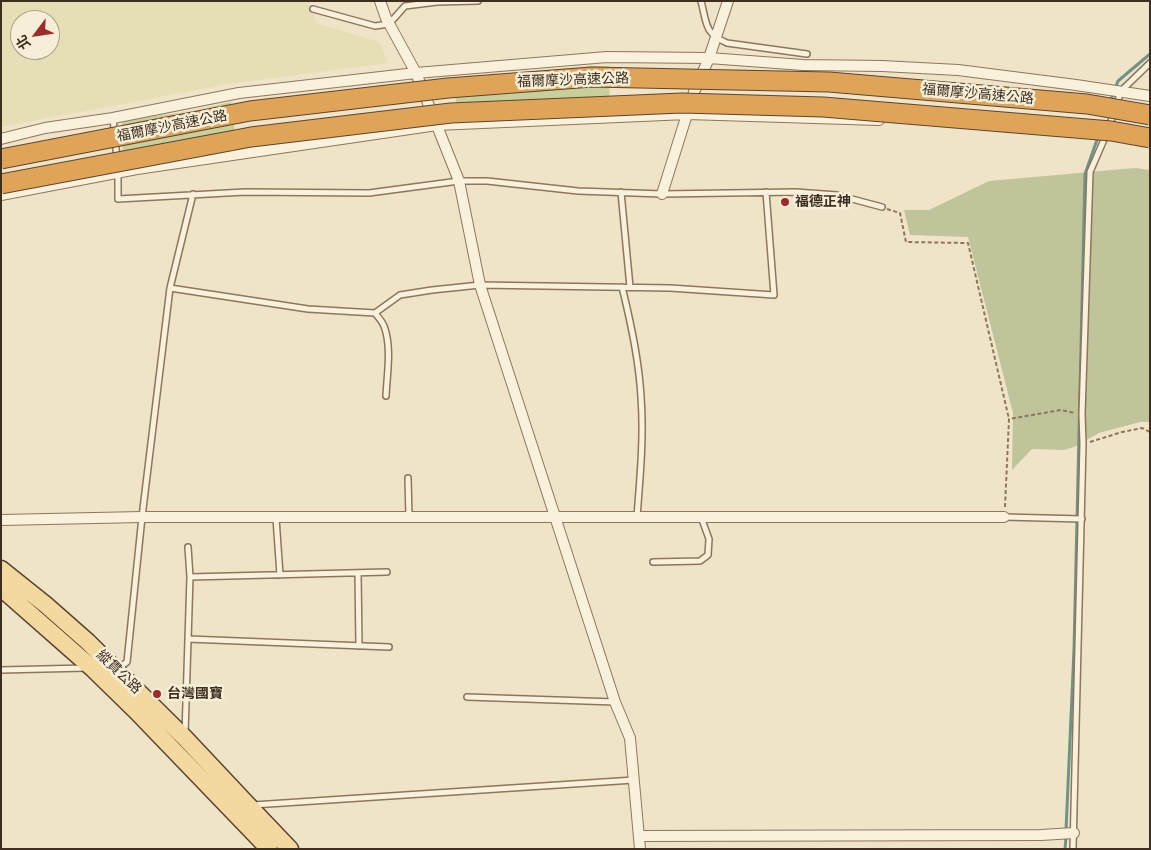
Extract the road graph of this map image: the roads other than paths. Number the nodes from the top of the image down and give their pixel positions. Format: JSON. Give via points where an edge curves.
{"nodes":[{"id":1,"x":380,"y":1,"type":"edge"},
{"id":2,"x":478,"y":1,"type":"edge"},
{"id":3,"x":700,"y":1,"type":"edge"},
{"id":4,"x":728,"y":1,"type":"edge"},
{"id":5,"x":313,"y":9,"type":"dead end"},
{"id":6,"x":389,"y":24,"type":"junction"},
{"id":7,"x":716,"y":38,"type":"junction"},
{"id":8,"x":807,"y":54,"type":"dead end"},
{"id":9,"x":709,"y":58,"type":"junction"},
{"id":10,"x":1150,"y":63,"type":"edge"},
{"id":11,"x":416,"y":73,"type":"junction"},
{"id":12,"x":1121,"y":91,"type":"junction"},
{"id":13,"x":1150,"y":96,"type":"edge"},
{"id":14,"x":687,"y":114,"type":"junction"},
{"id":15,"x":1150,"y":115,"type":"edge"},
{"id":16,"x":113,"y":118,"type":"junction"},
{"id":17,"x":437,"y":125,"type":"junction"},
{"id":18,"x":1105,"y":138,"type":"junction"},
{"id":19,"x":1150,"y":138,"type":"edge"},
{"id":20,"x":1,"y":139,"type":"edge"},
{"id":21,"x":1150,"y":146,"type":"edge"},
{"id":22,"x":1,"y":160,"type":"edge"},
{"id":23,"x":118,"y":173,"type":"junction"},
{"id":24,"x":459,"y":181,"type":"junction"},
{"id":25,"x":1,"y":184,"type":"edge"},
{"id":26,"x":621,"y":192,"type":"junction"},
{"id":27,"x":766,"y":192,"type":"junction"},
{"id":28,"x":193,"y":194,"type":"junction"},
{"id":29,"x":662,"y":194,"type":"junction"},
{"id":30,"x":1,"y":195,"type":"edge"},
{"id":31,"x":882,"y":208,"type":"road end"},
{"id":32,"x":480,"y":285,"type":"junction"},
{"id":33,"x":622,"y":287,"type":"junction"},
{"id":34,"x":630,"y":287,"type":"junction"},
{"id":35,"x":170,"y":288,"type":"junction"},
{"id":36,"x":375,"y":313,"type":"junction"},
{"id":37,"x":386,"y":396,"type":"dead end"},
{"id":38,"x":408,"y":478,"type":"dead end"},
{"id":39,"x":142,"y":517,"type":"junction"},
{"id":40,"x":701,"y":517,"type":"junction"},
{"id":41,"x":1004,"y":517,"type":"joint"},
{"id":42,"x":276,"y":518,"type":"junction"},
{"id":43,"x":409,"y":518,"type":"junction"},
{"id":44,"x":554,"y":518,"type":"junction"},
{"id":45,"x":637,"y":518,"type":"junction"},
{"id":46,"x":1081,"y":519,"type":"junction"},
{"id":47,"x":1,"y":520,"type":"edge"},
{"id":48,"x":188,"y":547,"type":"dead end"},
{"id":49,"x":653,"y":562,"type":"dead end"},
{"id":50,"x":1,"y":569,"type":"edge"},
{"id":51,"x":387,"y":572,"type":"dead end"},
{"id":52,"x":358,"y":573,"type":"junction"},
{"id":53,"x":280,"y":575,"type":"junction"},
{"id":54,"x":190,"y":577,"type":"junction"},
{"id":55,"x":1,"y":588,"type":"edge"},
{"id":56,"x":188,"y":639,"type":"junction"},
{"id":57,"x":359,"y":646,"type":"junction"},
{"id":58,"x":389,"y":647,"type":"dead end"},
{"id":59,"x":104,"y":669,"type":"junction"},
{"id":60,"x":1,"y":670,"type":"edge"},
{"id":61,"x":468,"y":697,"type":"dead end"},
{"id":62,"x":615,"y":702,"type":"junction"},
{"id":63,"x":183,"y":748,"type":"junction"},
{"id":64,"x":634,"y":780,"type":"junction"},
{"id":65,"x":248,"y":806,"type":"junction"},
{"id":66,"x":1068,"y":833,"type":"junction"},
{"id":67,"x":640,"y":836,"type":"junction"},
{"id":68,"x":269,"y":849,"type":"edge"},
{"id":69,"x":290,"y":849,"type":"edge"},
{"id":70,"x":640,"y":849,"type":"edge"},
{"id":71,"x":1073,"y":849,"type":"edge"}],
"edges":[{"from":1,"to":6,"type":"street"},
{"from":2,"to":6,"type":"lane","via":[[405,6]]},
{"from":3,"to":7,"type":"lane","via":[[709,32]]},
{"from":4,"to":7,"type":"street"},
{"from":5,"to":6,"type":"lane","via":[[375,26]]},
{"from":6,"to":11,"type":"street"},
{"from":7,"to":8,"type":"lane","via":[[727,43]]},
{"from":7,"to":9,"type":"street"},
{"from":9,"to":11,"type":"street","via":[[607,57]]},
{"from":9,"to":12,"type":"street","via":[[958,70]]},
{"from":9,"to":14,"type":"street"},
{"from":10,"to":12,"type":"lane"},
{"from":11,"to":16,"type":"street","via":[[239,93]]},
{"from":11,"to":17,"type":"street"},
{"from":12,"to":13,"type":"street"},
{"from":12,"to":18,"type":"lane"},
{"from":14,"to":17,"type":"street"},
{"from":14,"to":18,"type":"street","via":[[917,121]]},
{"from":14,"to":29,"type":"street"},
{"from":15,"to":22,"type":"highway","name":"福爾摩沙高速公路","bridge":true,"via":[[1087,104],[829,82],[592,77],[448,88],[250,111]]},
{"from":16,"to":20,"type":"street","via":[[46,128]]},
{"from":16,"to":23,"type":"lane"},
{"from":17,"to":23,"type":"street"},
{"from":17,"to":24,"type":"street"},
{"from":18,"to":21,"type":"street"},
{"from":18,"to":46,"type":"lane","via":[[1090,172]]},
{"from":19,"to":25,"type":"highway","name":"福爾摩沙高速公路","bridge":true,"via":[[1111,131],[823,107],[682,103],[451,113],[251,137]]},
{"from":23,"to":28,"type":"lane","via":[[118,199]]},
{"from":23,"to":30,"type":"street"},
{"from":24,"to":26,"type":"lane"},
{"from":24,"to":28,"type":"lane","via":[[369,192]]},
{"from":24,"to":32,"type":"street"},
{"from":26,"to":29,"type":"lane"},
{"from":26,"to":34,"type":"lane"},
{"from":27,"to":29,"type":"lane"},
{"from":27,"to":31,"type":"lane","via":[[837,195]]},
{"from":27,"to":34,"type":"lane","via":[[774,295]]},
{"from":28,"to":35,"type":"lane"},
{"from":32,"to":33,"type":"lane"},
{"from":32,"to":36,"type":"lane","via":[[400,295]]},
{"from":32,"to":44,"type":"street"},
{"from":33,"to":34,"type":"lane"},
{"from":33,"to":45,"type":"lane","via":[[632,326],[641,397]]},
{"from":35,"to":36,"type":"lane","via":[[308,310]]},
{"from":35,"to":39,"type":"lane"},
{"from":36,"to":37,"type":"lane","via":[[384,324],[387,337]]},
{"from":38,"to":43,"type":"lane"},
{"from":39,"to":42,"type":"street"},
{"from":39,"to":47,"type":"street"},
{"from":39,"to":59,"type":"lane","via":[[127,662]]},
{"from":40,"to":41,"type":"street"},
{"from":40,"to":45,"type":"street"},
{"from":40,"to":49,"type":"lane","via":[[709,539],[708,555],[700,561]]},
{"from":41,"to":46,"type":"lane"},
{"from":42,"to":43,"type":"street"},
{"from":42,"to":53,"type":"lane"},
{"from":43,"to":44,"type":"street"},
{"from":44,"to":45,"type":"street"},
{"from":44,"to":62,"type":"street"},
{"from":46,"to":66,"type":"lane"},
{"from":48,"to":54,"type":"lane"},
{"from":50,"to":59,"type":"main road","name":"縱貫公路","via":[[88,642]]},
{"from":51,"to":52,"type":"lane"},
{"from":52,"to":53,"type":"lane"},
{"from":52,"to":57,"type":"lane"},
{"from":53,"to":54,"type":"lane"},
{"from":54,"to":56,"type":"lane"},
{"from":55,"to":59,"type":"main road","name":"縱貫公路"},
{"from":56,"to":57,"type":"lane"},
{"from":56,"to":63,"type":"lane"},
{"from":57,"to":58,"type":"lane"},
{"from":59,"to":60,"type":"lane"},
{"from":59,"to":63,"type":"main road","name":"縱貫公路"},
{"from":59,"to":63,"type":"main road","name":"縱貫公路","via":[[136,710]]},
{"from":61,"to":62,"type":"lane"},
{"from":62,"to":64,"type":"street","via":[[630,738]]},
{"from":63,"to":65,"type":"main road","name":"縱貫公路"},
{"from":63,"to":68,"type":"main road","name":"縱貫公路"},
{"from":64,"to":65,"type":"lane"},
{"from":64,"to":67,"type":"street"},
{"from":65,"to":69,"type":"main road","name":"縱貫公路"},
{"from":66,"to":67,"type":"street"},
{"from":66,"to":71,"type":"lane"},
{"from":67,"to":70,"type":"street"}]}
